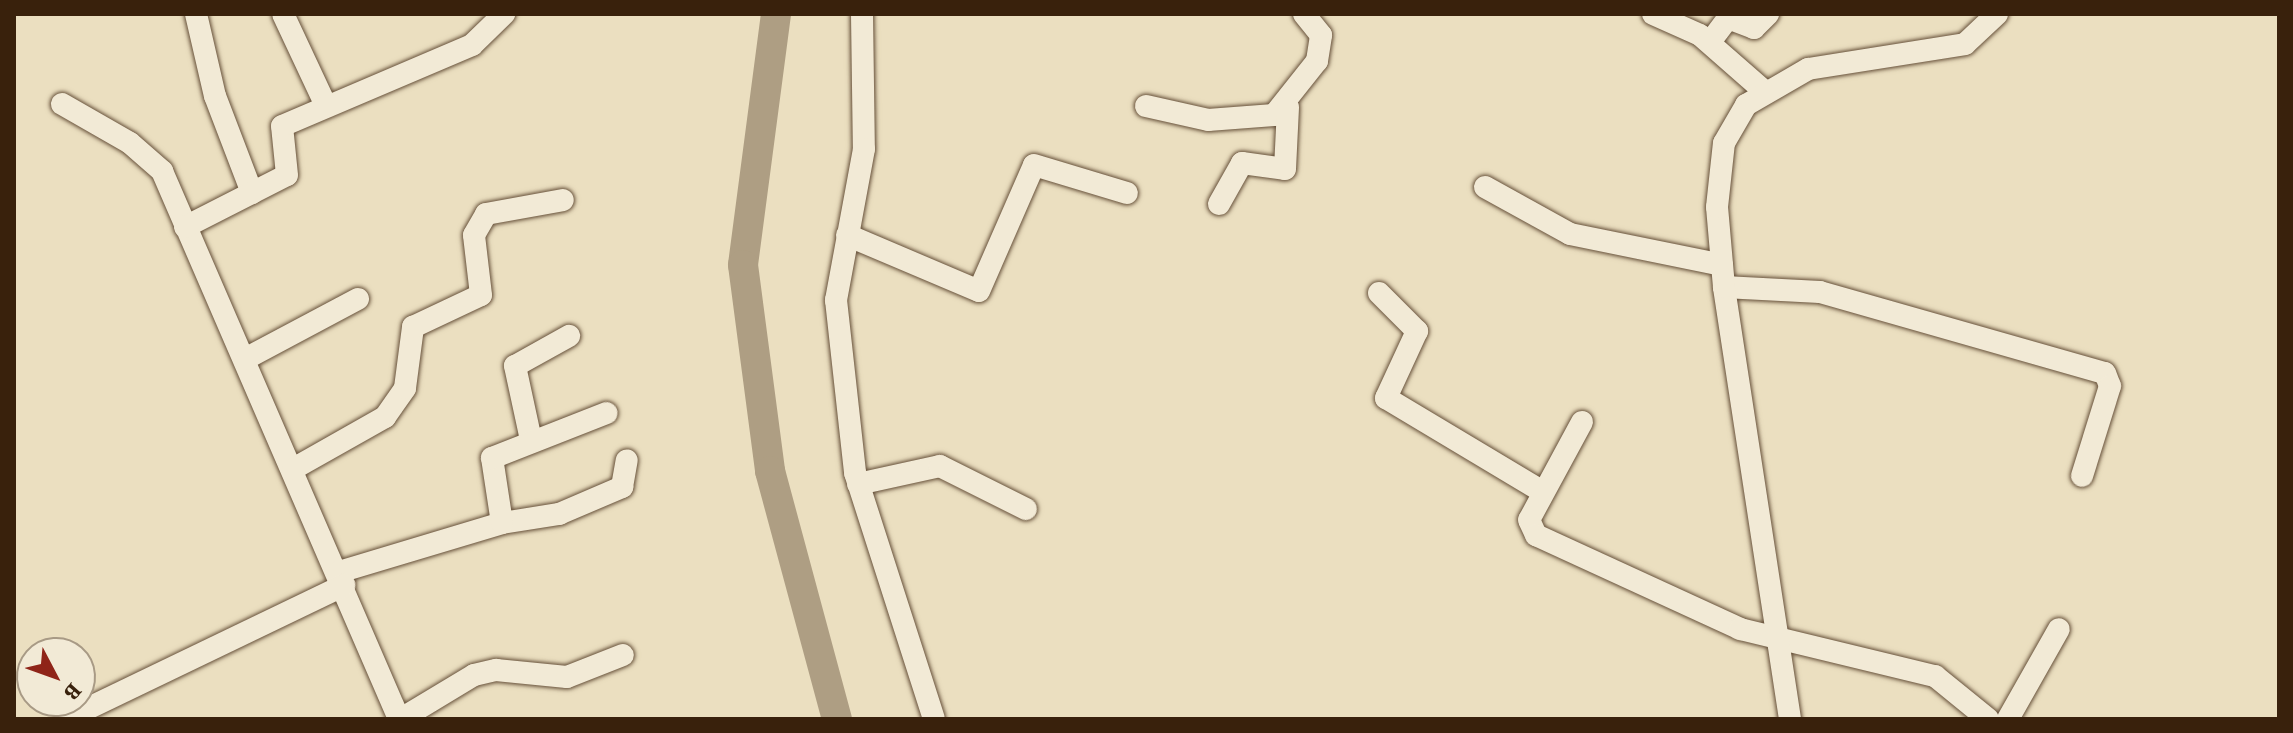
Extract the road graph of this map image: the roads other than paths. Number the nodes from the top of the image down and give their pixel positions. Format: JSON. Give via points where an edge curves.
{"nodes":[{"id":1,"x":196,"y":14,"type":"edge"},
{"id":2,"x":283,"y":14,"type":"edge"},
{"id":3,"x":504,"y":14,"type":"edge"},
{"id":4,"x":862,"y":14,"type":"edge"},
{"id":5,"x":1304,"y":14,"type":"edge"},
{"id":6,"x":1653,"y":14,"type":"edge"},
{"id":7,"x":1768,"y":14,"type":"edge"},
{"id":8,"x":1997,"y":14,"type":"edge"},
{"id":9,"x":1710,"y":42,"type":"junction"},
{"id":10,"x":1765,"y":92,"type":"junction"},
{"id":11,"x":62,"y":104,"type":"dead end"},
{"id":12,"x":326,"y":106,"type":"junction"},
{"id":13,"x":1146,"y":106,"type":"dead end"},
{"id":14,"x":1288,"y":107,"type":"junction"},
{"id":15,"x":1485,"y":187,"type":"dead end"},
{"id":16,"x":252,"y":193,"type":"junction"},
{"id":17,"x":1127,"y":193,"type":"dead end"},
{"id":18,"x":563,"y":200,"type":"dead end"},
{"id":19,"x":1219,"y":204,"type":"dead end"},
{"id":20,"x":185,"y":227,"type":"junction"},
{"id":21,"x":847,"y":235,"type":"junction"},
{"id":22,"x":1725,"y":280,"type":"junction"},
{"id":23,"x":1379,"y":293,"type":"dead end"},
{"id":24,"x":358,"y":299,"type":"dead end"},
{"id":25,"x":569,"y":336,"type":"dead end"},
{"id":26,"x":245,"y":359,"type":"junction"},
{"id":27,"x":607,"y":413,"type":"dead end"},
{"id":28,"x":1582,"y":422,"type":"dead end"},
{"id":29,"x":531,"y":440,"type":"junction"},
{"id":30,"x":627,"y":460,"type":"dead end"},
{"id":31,"x":293,"y":469,"type":"junction"},
{"id":32,"x":2082,"y":476,"type":"dead end"},
{"id":33,"x":858,"y":484,"type":"junction"},
{"id":34,"x":1543,"y":492,"type":"junction"},
{"id":35,"x":1026,"y":509,"type":"dead end"},
{"id":36,"x":502,"y":523,"type":"junction"},
{"id":37,"x":342,"y":579,"type":"junction"},
{"id":38,"x":2059,"y":629,"type":"dead end"},
{"id":39,"x":1781,"y":641,"type":"junction"},
{"id":40,"x":623,"y":655,"type":"dead end"},
{"id":41,"x":66,"y":719,"type":"edge"},
{"id":42,"x":400,"y":719,"type":"edge"},
{"id":43,"x":934,"y":719,"type":"edge"},
{"id":44,"x":1790,"y":719,"type":"edge"},
{"id":45,"x":1988,"y":719,"type":"edge"},
{"id":46,"x":2008,"y":719,"type":"edge"}],
"edges":[{"from":1,"to":16,"type":"street","via":[[215,96]]},
{"from":2,"to":12,"type":"street"},
{"from":3,"to":12,"type":"street","via":[[472,45]]},
{"from":4,"to":21,"type":"street","via":[[864,149]]},
{"from":5,"to":14,"type":"street","via":[[1322,39],[1311,73]]},
{"from":6,"to":9,"type":"street"},
{"from":7,"to":9,"type":"street","via":[[1754,28],[1728,18]]},
{"from":8,"to":10,"type":"street","via":[[1965,44],[1808,69]]},
{"from":9,"to":10,"type":"street"},
{"from":10,"to":22,"type":"street","via":[[1733,120],[1724,143]]},
{"from":11,"to":20,"type":"street","via":[[149,156]]},
{"from":12,"to":16,"type":"street","via":[[282,126],[287,175]]},
{"from":13,"to":14,"type":"street","via":[[1225,121]]},
{"from":14,"to":19,"type":"street","via":[[1285,169],[1242,163]]},
{"from":15,"to":22,"type":"street","via":[[1570,234]]},
{"from":16,"to":20,"type":"street"},
{"from":17,"to":21,"type":"street","via":[[1034,165],[979,291]]},
{"from":18,"to":31,"type":"street","via":[[486,214],[474,235],[481,295],[413,327],[405,388],[385,417]]},
{"from":20,"to":26,"type":"street"},
{"from":21,"to":33,"type":"street","via":[[836,300]]},
{"from":22,"to":32,"type":"street","via":[[1838,296],[2105,373],[2110,386]]},
{"from":22,"to":39,"type":"street"},
{"from":23,"to":34,"type":"street","via":[[1417,331],[1386,398]]},
{"from":24,"to":26,"type":"street"},
{"from":25,"to":29,"type":"street","via":[[515,366]]},
{"from":26,"to":31,"type":"street"},
{"from":27,"to":29,"type":"street"},
{"from":28,"to":34,"type":"street"},
{"from":29,"to":36,"type":"street","via":[[492,458]]},
{"from":30,"to":36,"type":"street","via":[[622,487],[559,514]]},
{"from":31,"to":37,"type":"street"},
{"from":33,"to":35,"type":"street","via":[[940,466]]},
{"from":33,"to":43,"type":"street"},
{"from":34,"to":39,"type":"street","via":[[1529,520],[1536,535],[1726,624]]},
{"from":36,"to":37,"type":"street"},
{"from":37,"to":41,"type":"street"},
{"from":37,"to":42,"type":"street"},
{"from":38,"to":46,"type":"street"},
{"from":39,"to":44,"type":"street"},
{"from":39,"to":45,"type":"street","via":[[1815,644],[1935,676]]},
{"from":40,"to":42,"type":"street","via":[[567,677],[496,670],[474,675]]}]}
